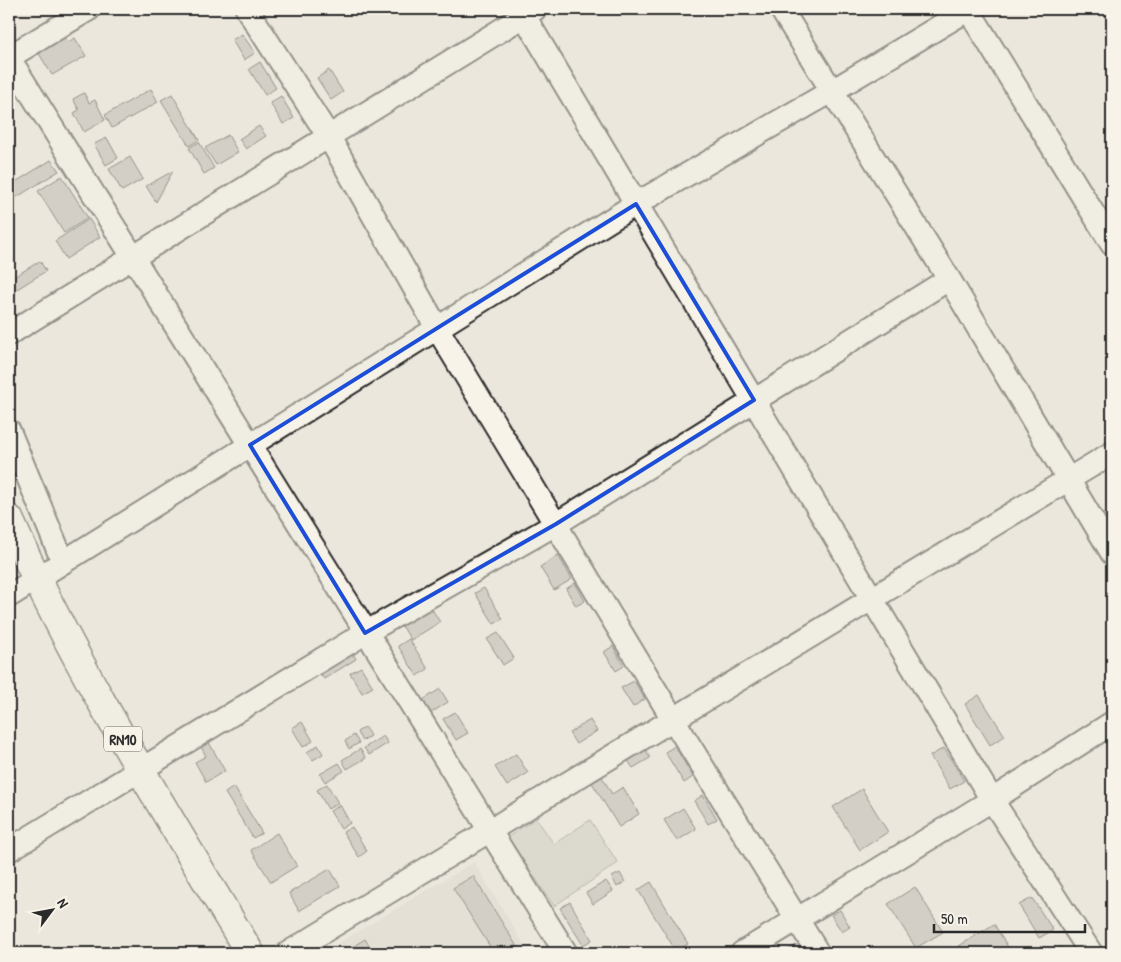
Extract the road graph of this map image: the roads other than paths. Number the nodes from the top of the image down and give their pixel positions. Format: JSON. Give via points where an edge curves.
{"nodes":[{"id":1,"x":88,"y":9,"type":"edge"},
{"id":2,"x":247,"y":9,"type":"edge"},
{"id":3,"x":781,"y":9,"type":"edge"},
{"id":4,"x":969,"y":9,"type":"edge"},
{"id":5,"x":527,"y":11,"type":"edge"},
{"id":6,"x":9,"y":57,"type":"edge"},
{"id":7,"x":832,"y":91,"type":"junction"},
{"id":8,"x":329,"y":137,"type":"junction"},
{"id":9,"x":636,"y":204,"type":"junction"},
{"id":10,"x":1112,"y":244,"type":"edge"},
{"id":11,"x":133,"y":258,"type":"junction"},
{"id":12,"x":949,"y":279,"type":"junction"},
{"id":13,"x":437,"y":328,"type":"junction"},
{"id":14,"x":9,"y":334,"type":"edge"},
{"id":15,"x":754,"y":400,"type":"junction"},
{"id":16,"x":9,"y":432,"type":"edge"},
{"id":17,"x":250,"y":445,"type":"junction"},
{"id":18,"x":1112,"y":453,"type":"edge"},
{"id":19,"x":1068,"y":480,"type":"junction"},
{"id":20,"x":9,"y":518,"type":"edge"},
{"id":21,"x":556,"y":524,"type":"junction"},
{"id":22,"x":1112,"y":553,"type":"edge"},
{"id":23,"x":63,"y":562,"type":"junction"},
{"id":24,"x":36,"y":579,"type":"junction"},
{"id":25,"x":9,"y":596,"type":"edge"},
{"id":26,"x":872,"y":598,"type":"junction"},
{"id":27,"x":364,"y":633,"type":"junction"},
{"id":28,"x":673,"y":719,"type":"junction"},
{"id":29,"x":1112,"y":723,"type":"edge"},
{"id":30,"x":140,"y":769,"type":"junction"},
{"id":31,"x":992,"y":800,"type":"junction"},
{"id":32,"x":489,"y":830,"type":"junction"},
{"id":33,"x":9,"y":850,"type":"edge"},
{"id":34,"x":797,"y":919,"type":"junction"},
{"id":35,"x":250,"y":953,"type":"edge"},
{"id":36,"x":288,"y":953,"type":"edge"},
{"id":37,"x":566,"y":953,"type":"edge"},
{"id":38,"x":742,"y":953,"type":"edge"},
{"id":39,"x":818,"y":953,"type":"edge"},
{"id":40,"x":1091,"y":953,"type":"edge"}],
"edges":[{"from":1,"to":6,"type":"street"},
{"from":2,"to":8,"type":"street"},
{"from":3,"to":7,"type":"street"},
{"from":4,"to":7,"type":"street"},
{"from":4,"to":10,"type":"street"},
{"from":5,"to":8,"type":"street"},
{"from":5,"to":9,"type":"street"},
{"from":6,"to":11,"type":"street"},
{"from":7,"to":9,"type":"street"},
{"from":7,"to":12,"type":"street"},
{"from":8,"to":11,"type":"street"},
{"from":8,"to":13,"type":"street"},
{"from":9,"to":13,"type":"street"},
{"from":9,"to":15,"type":"street"},
{"from":11,"to":14,"type":"street"},
{"from":11,"to":17,"type":"street"},
{"from":12,"to":15,"type":"street"},
{"from":12,"to":19,"type":"street"},
{"from":13,"to":17,"type":"street"},
{"from":13,"to":21,"type":"street"},
{"from":15,"to":21,"type":"street"},
{"from":15,"to":26,"type":"street"},
{"from":16,"to":23,"type":"street"},
{"from":17,"to":23,"type":"street"},
{"from":17,"to":27,"type":"street"},
{"from":18,"to":19,"type":"street"},
{"from":19,"to":22,"type":"street"},
{"from":19,"to":26,"type":"street"},
{"from":20,"to":24,"type":"highway","number":"RN10"},
{"from":21,"to":27,"type":"street"},
{"from":21,"to":28,"type":"street"},
{"from":23,"to":24,"type":"street"},
{"from":24,"to":25,"type":"street"},
{"from":24,"to":30,"type":"highway","number":"RN10"},
{"from":26,"to":28,"type":"street"},
{"from":26,"to":31,"type":"street"},
{"from":27,"to":30,"type":"street"},
{"from":27,"to":32,"type":"street"},
{"from":28,"to":32,"type":"street"},
{"from":28,"to":34,"type":"street"},
{"from":29,"to":31,"type":"street"},
{"from":30,"to":33,"type":"street"},
{"from":30,"to":35,"type":"highway","number":"RN10"},
{"from":31,"to":34,"type":"street"},
{"from":31,"to":40,"type":"street"},
{"from":32,"to":36,"type":"street"},
{"from":32,"to":37,"type":"street"},
{"from":34,"to":38,"type":"street"},
{"from":34,"to":39,"type":"street"}]}
